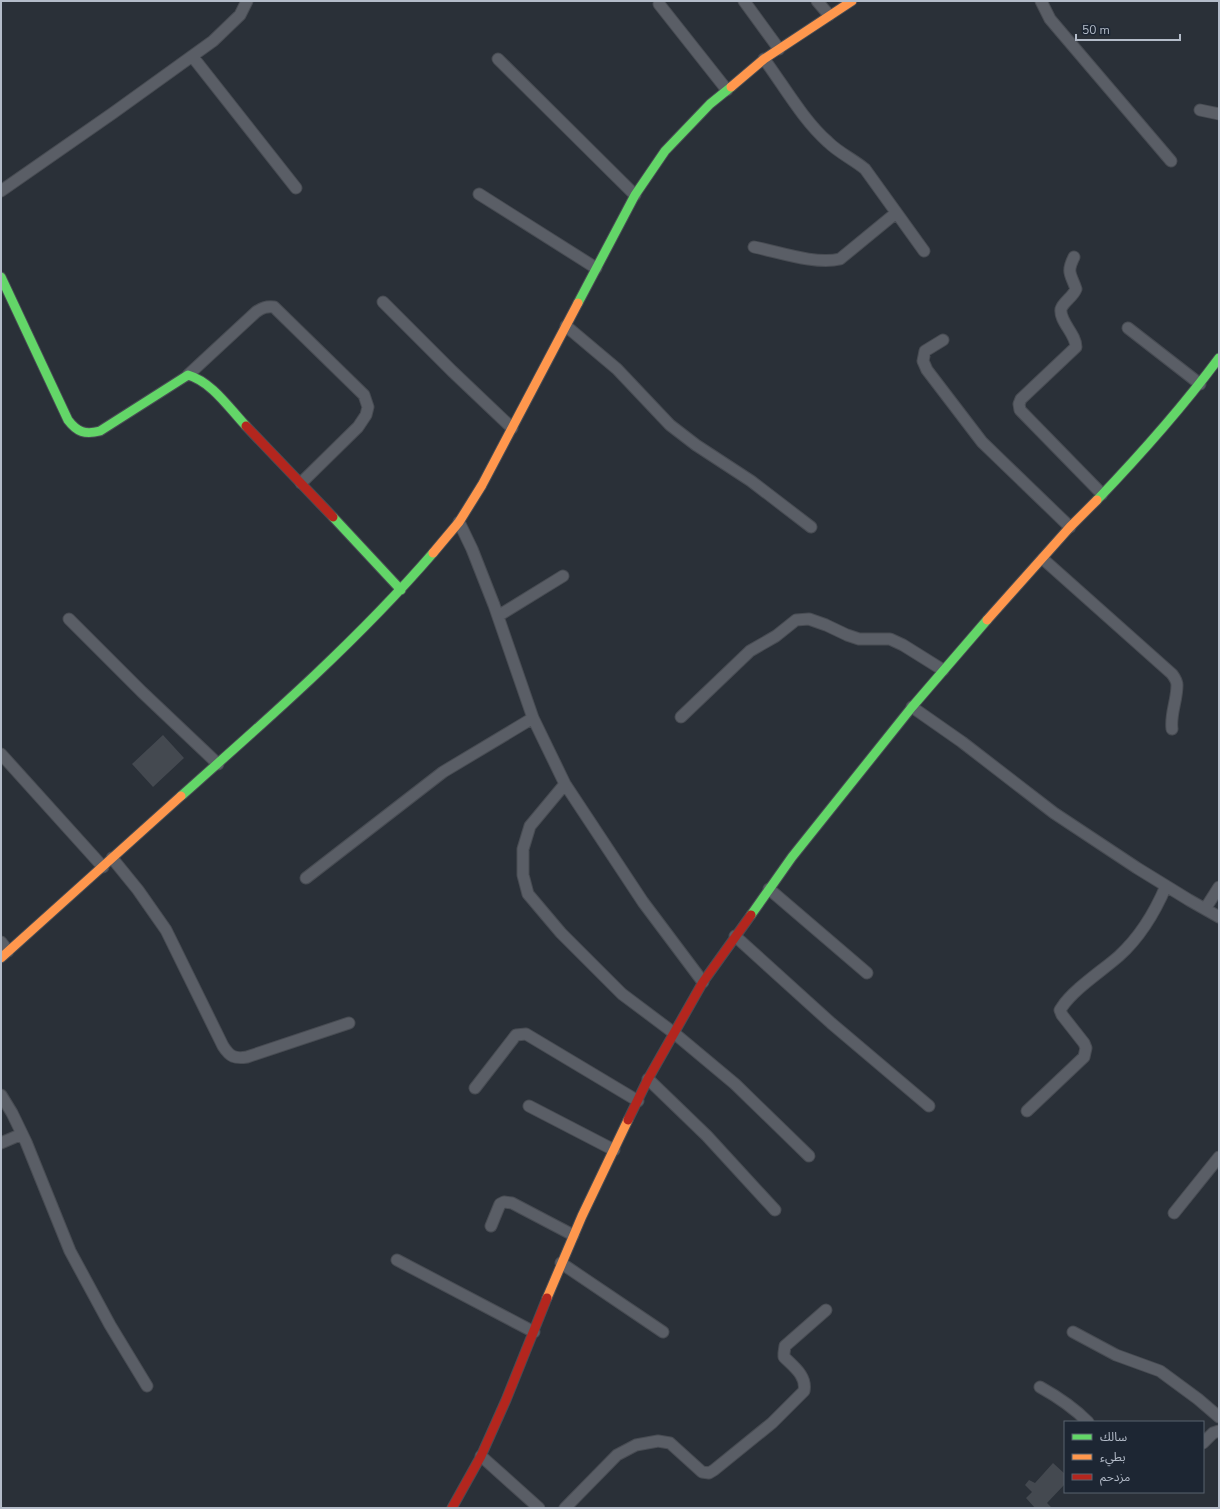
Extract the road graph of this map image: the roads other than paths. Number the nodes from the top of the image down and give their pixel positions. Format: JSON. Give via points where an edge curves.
{"nodes":[{"id":1,"x":247,"y":1,"type":"edge"},
{"id":2,"x":744,"y":1,"type":"edge"},
{"id":3,"x":817,"y":1,"type":"edge"},
{"id":4,"x":852,"y":1,"type":"edge"},
{"id":5,"x":1042,"y":1,"type":"edge"},
{"id":6,"x":659,"y":4,"type":"dead end"},
{"id":7,"x":830,"y":15,"type":"junction"},
{"id":8,"x":779,"y":49,"type":"junction"},
{"id":9,"x":192,"y":56,"type":"junction"},
{"id":10,"x":498,"y":59,"type":"dead end"},
{"id":11,"x":764,"y":59,"type":"junction"},
{"id":12,"x":727,"y":90,"type":"junction"},
{"id":13,"x":1200,"y":110,"type":"dead end"},
{"id":14,"x":1219,"y":114,"type":"edge"},
{"id":15,"x":1171,"y":160,"type":"dead end"},
{"id":16,"x":296,"y":188,"type":"dead end"},
{"id":17,"x":1,"y":191,"type":"edge"},
{"id":18,"x":479,"y":194,"type":"dead end"},
{"id":19,"x":635,"y":194,"type":"junction"},
{"id":20,"x":896,"y":213,"type":"junction"},
{"id":21,"x":754,"y":247,"type":"dead end"},
{"id":22,"x":924,"y":251,"type":"dead end"},
{"id":23,"x":1074,"y":258,"type":"dead end"},
{"id":24,"x":596,"y":268,"type":"junction"},
{"id":25,"x":1,"y":277,"type":"edge"},
{"id":26,"x":383,"y":302,"type":"dead end"},
{"id":27,"x":566,"y":326,"type":"junction"},
{"id":28,"x":1128,"y":328,"type":"dead end"},
{"id":29,"x":943,"y":340,"type":"dead end"},
{"id":30,"x":1219,"y":358,"type":"edge"},
{"id":31,"x":188,"y":375,"type":"junction"},
{"id":32,"x":1200,"y":384,"type":"junction"},
{"id":33,"x":512,"y":428,"type":"junction"},
{"id":34,"x":301,"y":483,"type":"junction"},
{"id":35,"x":1102,"y":494,"type":"junction"},
{"id":36,"x":459,"y":522,"type":"junction"},
{"id":37,"x":1070,"y":527,"type":"junction"},
{"id":38,"x":811,"y":528,"type":"dead end"},
{"id":39,"x":1043,"y":558,"type":"junction"},
{"id":40,"x":563,"y":576,"type":"dead end"},
{"id":41,"x":401,"y":590,"type":"junction"},
{"id":42,"x":498,"y":616,"type":"junction"},
{"id":43,"x":69,"y":619,"type":"dead end"},
{"id":44,"x":943,"y":670,"type":"junction"},
{"id":45,"x":912,"y":707,"type":"junction"},
{"id":46,"x":681,"y":717,"type":"dead end"},
{"id":47,"x":533,"y":718,"type":"junction"},
{"id":48,"x":1172,"y":729,"type":"dead end"},
{"id":49,"x":1,"y":754,"type":"edge"},
{"id":50,"x":218,"y":764,"type":"junction"},
{"id":51,"x":565,"y":784,"type":"junction"},
{"id":52,"x":112,"y":858,"type":"junction"},
{"id":53,"x":103,"y":867,"type":"junction"},
{"id":54,"x":306,"y":878,"type":"dead end"},
{"id":55,"x":1166,"y":886,"type":"junction"},
{"id":56,"x":1219,"y":887,"type":"edge"},
{"id":57,"x":769,"y":888,"type":"junction"},
{"id":58,"x":1205,"y":909,"type":"junction"},
{"id":59,"x":1219,"y":917,"type":"edge"},
{"id":60,"x":735,"y":936,"type":"junction"},
{"id":61,"x":1,"y":942,"type":"edge"},
{"id":62,"x":5,"y":955,"type":"edge"},
{"id":63,"x":868,"y":972,"type":"dead end"},
{"id":64,"x":703,"y":982,"type":"junction"},
{"id":65,"x":349,"y":1023,"type":"dead end"},
{"id":66,"x":674,"y":1033,"type":"junction"},
{"id":67,"x":648,"y":1079,"type":"junction"},
{"id":68,"x":475,"y":1088,"type":"dead end"},
{"id":69,"x":1,"y":1095,"type":"edge"},
{"id":70,"x":638,"y":1101,"type":"junction"},
{"id":71,"x":529,"y":1106,"type":"dead end"},
{"id":72,"x":929,"y":1106,"type":"dead end"},
{"id":73,"x":1027,"y":1111,"type":"dead end"},
{"id":74,"x":22,"y":1134,"type":"junction"},
{"id":75,"x":1,"y":1143,"type":"edge"},
{"id":76,"x":614,"y":1150,"type":"junction"},
{"id":77,"x":809,"y":1156,"type":"dead end"},
{"id":78,"x":1219,"y":1157,"type":"edge"},
{"id":79,"x":775,"y":1210,"type":"dead end"},
{"id":80,"x":1174,"y":1213,"type":"dead end"},
{"id":81,"x":491,"y":1226,"type":"dead end"},
{"id":82,"x":573,"y":1235,"type":"junction"},
{"id":83,"x":397,"y":1260,"type":"dead end"},
{"id":84,"x":561,"y":1263,"type":"junction"},
{"id":85,"x":826,"y":1310,"type":"dead end"},
{"id":86,"x":534,"y":1332,"type":"junction"},
{"id":87,"x":663,"y":1332,"type":"dead end"},
{"id":88,"x":1073,"y":1332,"type":"dead end"},
{"id":89,"x":147,"y":1386,"type":"dead end"},
{"id":90,"x":1040,"y":1387,"type":"dead end"},
{"id":91,"x":1219,"y":1417,"type":"edge"},
{"id":92,"x":1087,"y":1421,"type":"edge"},
{"id":93,"x":1219,"y":1431,"type":"edge"},
{"id":94,"x":1204,"y":1442,"type":"edge"},
{"id":95,"x":481,"y":1456,"type":"junction"},
{"id":96,"x":452,"y":1508,"type":"edge"},
{"id":97,"x":540,"y":1508,"type":"edge"},
{"id":98,"x":565,"y":1508,"type":"edge"}],
"edges":[{"from":1,"to":9,"type":"street","via":[[240,15],[213,41]]},
{"from":2,"to":8,"type":"street"},
{"from":3,"to":7,"type":"street"},
{"from":4,"to":7,"type":"street"},
{"from":5,"to":15,"type":"street","via":[[1050,19]]},
{"from":6,"to":12,"type":"street"},
{"from":7,"to":8,"type":"street"},
{"from":8,"to":11,"type":"street"},
{"from":9,"to":16,"type":"street"},
{"from":9,"to":17,"type":"street"},
{"from":10,"to":19,"type":"street"},
{"from":11,"to":12,"type":"street"},
{"from":11,"to":20,"type":"street","via":[[803,114],[837,150],[865,170]]},
{"from":12,"to":19,"type":"street","via":[[665,151]]},
{"from":13,"to":14,"type":"street"},
{"from":18,"to":24,"type":"street"},
{"from":19,"to":24,"type":"street"},
{"from":20,"to":21,"type":"street","via":[[840,259],[816,260]]},
{"from":20,"to":22,"type":"street"},
{"from":23,"to":35,"type":"street","via":[[1069,272],[1076,289],[1061,312],[1076,347],[1021,399],[1019,404],[1020,410]]},
{"from":24,"to":27,"type":"street"},
{"from":25,"to":31,"type":"street","via":[[68,420],[73,428],[81,433],[91,434],[100,431]]},
{"from":26,"to":33,"type":"street"},
{"from":27,"to":33,"type":"street"},
{"from":27,"to":38,"type":"street","via":[[617,369],[670,425],[751,481]]},
{"from":28,"to":32,"type":"street"},
{"from":29,"to":37,"type":"street","via":[[925,351],[923,361],[927,370],[982,442]]},
{"from":30,"to":32,"type":"street"},
{"from":31,"to":34,"type":"street","via":[[208,385]]},
{"from":31,"to":34,"type":"street","via":[[256,312],[268,306],[274,307],[364,395],[368,407],[358,427]]},
{"from":32,"to":35,"type":"street"},
{"from":33,"to":36,"type":"street"},
{"from":34,"to":41,"type":"street"},
{"from":35,"to":37,"type":"street"},
{"from":36,"to":41,"type":"street"},
{"from":36,"to":42,"type":"street"},
{"from":37,"to":39,"type":"street"},
{"from":39,"to":44,"type":"street"},
{"from":39,"to":48,"type":"street","via":[[1177,680],[1171,716]]},
{"from":40,"to":42,"type":"street"},
{"from":41,"to":50,"type":"street"},
{"from":42,"to":47,"type":"street"},
{"from":43,"to":50,"type":"street"},
{"from":44,"to":45,"type":"street"},
{"from":44,"to":46,"type":"street","via":[[890,639],[859,639],[809,619],[796,620],[770,640],[750,651]]},
{"from":45,"to":55,"type":"street","via":[[1054,813]]},
{"from":45,"to":57,"type":"street","via":[[816,825]]},
{"from":47,"to":51,"type":"street"},
{"from":47,"to":54,"type":"street","via":[[443,772]]},
{"from":49,"to":53,"type":"street"},
{"from":50,"to":52,"type":"street"},
{"from":51,"to":64,"type":"street","via":[[643,902]]},
{"from":51,"to":66,"type":"street","via":[[530,826],[523,849],[523,875],[528,894],[561,933],[622,994]]},
{"from":52,"to":53,"type":"street"},
{"from":52,"to":65,"type":"street","via":[[166,930],[223,1046],[232,1057],[247,1057]]},
{"from":53,"to":62,"type":"street"},
{"from":55,"to":58,"type":"street"},
{"from":55,"to":73,"type":"street","via":[[1151,918],[1137,937],[1060,1010],[1084,1043],[1084,1057]]},
{"from":56,"to":58,"type":"street"},
{"from":57,"to":60,"type":"street"},
{"from":57,"to":63,"type":"street"},
{"from":58,"to":59,"type":"street"},
{"from":60,"to":64,"type":"street"},
{"from":60,"to":72,"type":"street","via":[[831,1023]]},
{"from":61,"to":62,"type":"street"},
{"from":64,"to":66,"type":"street"},
{"from":66,"to":67,"type":"street"},
{"from":66,"to":77,"type":"street","via":[[735,1084]]},
{"from":67,"to":70,"type":"street"},
{"from":67,"to":79,"type":"street","via":[[702,1131]]},
{"from":68,"to":70,"type":"street","via":[[516,1035],[526,1034]]},
{"from":69,"to":74,"type":"street"},
{"from":70,"to":76,"type":"street"},
{"from":71,"to":76,"type":"street"},
{"from":74,"to":75,"type":"street"},
{"from":74,"to":89,"type":"street","via":[[73,1258]]},
{"from":76,"to":82,"type":"street"},
{"from":78,"to":80,"type":"street"},
{"from":81,"to":82,"type":"street","via":[[500,1204],[504,1202],[512,1203]]},
{"from":82,"to":84,"type":"street"},
{"from":83,"to":86,"type":"street"},
{"from":84,"to":86,"type":"street"},
{"from":84,"to":87,"type":"street"},
{"from":85,"to":98,"type":"street","via":[[785,1346],[784,1357],[802,1376],[804,1391],[772,1423],[714,1470],[709,1473],[702,1472],[670,1442],[658,1441],[636,1445],[617,1455]]},
{"from":86,"to":95,"type":"street"},
{"from":88,"to":91,"type":"street","via":[[1116,1355],[1160,1371]]},
{"from":90,"to":92,"type":"street","via":[[1060,1398]]},
{"from":93,"to":94,"type":"street"},
{"from":95,"to":96,"type":"street"},
{"from":95,"to":97,"type":"street"}]}
